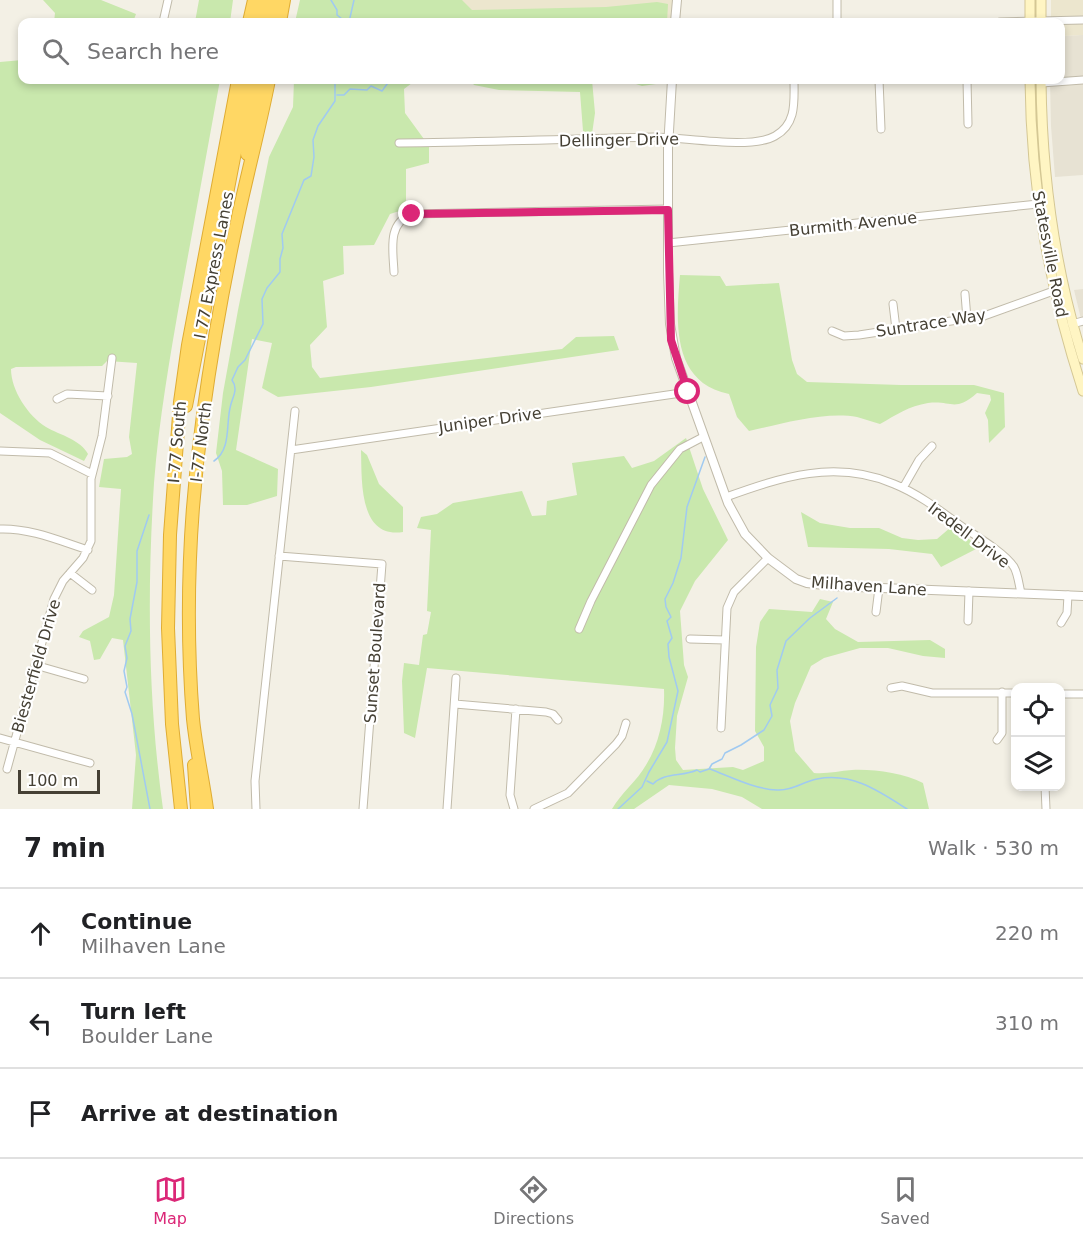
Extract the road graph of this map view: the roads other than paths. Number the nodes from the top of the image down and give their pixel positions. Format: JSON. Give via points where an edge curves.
{"nodes":[{"id":1,"x":168,"y":0,"type":"edge"},
{"id":2,"x":254,"y":0,"type":"edge"},
{"id":3,"x":263,"y":0,"type":"edge"},
{"id":4,"x":273,"y":0,"type":"edge"},
{"id":5,"x":284,"y":0,"type":"edge"},
{"id":6,"x":677,"y":0,"type":"edge"},
{"id":7,"x":837,"y":0,"type":"edge"},
{"id":8,"x":1030,"y":0,"type":"edge"},
{"id":9,"x":1041,"y":0,"type":"edge"},
{"id":10,"x":164,"y":18,"type":"edge"},
{"id":11,"x":250,"y":18,"type":"edge"},
{"id":12,"x":260,"y":18,"type":"edge"},
{"id":13,"x":270,"y":18,"type":"edge"},
{"id":14,"x":281,"y":18,"type":"edge"},
{"id":15,"x":675,"y":18,"type":"edge"},
{"id":16,"x":837,"y":18,"type":"edge"},
{"id":17,"x":1030,"y":18,"type":"edge"},
{"id":18,"x":1041,"y":18,"type":"edge"},
{"id":19,"x":1083,"y":20,"type":"edge"},
{"id":20,"x":1065,"y":21,"type":"edge"},
{"id":21,"x":1065,"y":80,"type":"edge"},
{"id":22,"x":1083,"y":80,"type":"edge"},
{"id":23,"x":237,"y":84,"type":"edge"},
{"id":24,"x":248,"y":84,"type":"edge"},
{"id":25,"x":258,"y":84,"type":"edge"},
{"id":26,"x":268,"y":84,"type":"edge"},
{"id":27,"x":672,"y":84,"type":"edge"},
{"id":28,"x":794,"y":84,"type":"edge"},
{"id":29,"x":879,"y":84,"type":"edge"},
{"id":30,"x":967,"y":84,"type":"edge"},
{"id":31,"x":1030,"y":84,"type":"edge"},
{"id":32,"x":1041,"y":84,"type":"edge"},
{"id":33,"x":969,"y":124,"type":"dead end"},
{"id":34,"x":881,"y":129,"type":"dead end"},
{"id":35,"x":669,"y":138,"type":"junction"},
{"id":36,"x":399,"y":143,"type":"dead end"},
{"id":37,"x":1038,"y":204,"type":"junction"},
{"id":38,"x":668,"y":210,"type":"junction"},
{"id":39,"x":238,"y":217,"type":"junction"},
{"id":40,"x":668,"y":243,"type":"junction"},
{"id":41,"x":394,"y":272,"type":"dead end"},
{"id":42,"x":1059,"y":289,"type":"junction"},
{"id":43,"x":964,"y":294,"type":"dead end"},
{"id":44,"x":893,"y":304,"type":"dead end"},
{"id":45,"x":967,"y":319,"type":"junction"},
{"id":46,"x":1083,"y":321,"type":"edge"},
{"id":47,"x":1072,"y":324,"type":"junction"},
{"id":48,"x":896,"y":329,"type":"junction"},
{"id":49,"x":832,"y":332,"type":"dead end"},
{"id":50,"x":112,"y":358,"type":"dead end"},
{"id":51,"x":1083,"y":358,"type":"edge"},
{"id":52,"x":1083,"y":391,"type":"edge"},
{"id":53,"x":688,"y":392,"type":"junction"},
{"id":54,"x":108,"y":396,"type":"junction"},
{"id":55,"x":57,"y":399,"type":"dead end"},
{"id":56,"x":295,"y":411,"type":"dead end"},
{"id":57,"x":703,"y":438,"type":"junction"},
{"id":58,"x":932,"y":446,"type":"dead end"},
{"id":59,"x":291,"y":450,"type":"junction"},
{"id":60,"x":0,"y":451,"type":"edge"},
{"id":61,"x":177,"y":451,"type":"junction"},
{"id":62,"x":92,"y":474,"type":"junction"},
{"id":63,"x":903,"y":488,"type":"junction"},
{"id":64,"x":726,"y":497,"type":"junction"},
{"id":65,"x":0,"y":528,"type":"edge"},
{"id":66,"x":88,"y":550,"type":"junction"},
{"id":67,"x":279,"y":556,"type":"junction"},
{"id":68,"x":768,"y":558,"type":"junction"},
{"id":69,"x":70,"y":573,"type":"junction"},
{"id":70,"x":879,"y":588,"type":"junction"},
{"id":71,"x":92,"y":590,"type":"dead end"},
{"id":72,"x":969,"y":591,"type":"junction"},
{"id":73,"x":1021,"y":593,"type":"junction"},
{"id":74,"x":1068,"y":595,"type":"junction"},
{"id":75,"x":1083,"y":596,"type":"edge"},
{"id":76,"x":876,"y":612,"type":"dead end"},
{"id":77,"x":968,"y":621,"type":"dead end"},
{"id":78,"x":1061,"y":623,"type":"dead end"},
{"id":79,"x":579,"y":629,"type":"dead end"},
{"id":80,"x":690,"y":639,"type":"dead end"},
{"id":81,"x":725,"y":640,"type":"junction"},
{"id":82,"x":35,"y":666,"type":"junction"},
{"id":83,"x":456,"y":678,"type":"dead end"},
{"id":84,"x":84,"y":679,"type":"dead end"},
{"id":85,"x":891,"y":688,"type":"dead end"},
{"id":86,"x":1002,"y":692,"type":"junction"},
{"id":87,"x":1011,"y":693,"type":"edge"},
{"id":88,"x":1065,"y":694,"type":"edge"},
{"id":89,"x":1083,"y":694,"type":"edge"},
{"id":90,"x":454,"y":704,"type":"junction"},
{"id":91,"x":516,"y":709,"type":"junction"},
{"id":92,"x":558,"y":720,"type":"dead end"},
{"id":93,"x":193,"y":722,"type":"junction"},
{"id":94,"x":626,"y":723,"type":"dead end"},
{"id":95,"x":721,"y":728,"type":"dead end"},
{"id":96,"x":0,"y":738,"type":"edge"},
{"id":97,"x":997,"y":740,"type":"dead end"},
{"id":98,"x":15,"y":742,"type":"junction"},
{"id":99,"x":90,"y":763,"type":"dead end"},
{"id":100,"x":7,"y":769,"type":"dead end"},
{"id":101,"x":1046,"y":791,"type":"edge"},
{"id":102,"x":181,"y":809,"type":"edge"},
{"id":103,"x":197,"y":809,"type":"edge"},
{"id":104,"x":207,"y":809,"type":"edge"},
{"id":105,"x":256,"y":809,"type":"edge"},
{"id":106,"x":363,"y":809,"type":"edge"},
{"id":107,"x":447,"y":809,"type":"edge"},
{"id":108,"x":514,"y":809,"type":"edge"},
{"id":109,"x":534,"y":809,"type":"edge"},
{"id":110,"x":1046,"y":809,"type":"edge"}],
"edges":[{"from":1,"to":10,"type":"street"},
{"from":2,"to":11,"type":"highway"},
{"from":3,"to":12,"type":"highway"},
{"from":4,"to":13,"type":"highway"},
{"from":5,"to":14,"type":"highway"},
{"from":6,"to":15,"type":"street"},
{"from":7,"to":16,"type":"street"},
{"from":8,"to":17,"type":"main road"},
{"from":9,"to":18,"type":"main road"},
{"from":19,"to":20,"type":"street"},
{"from":21,"to":22,"type":"street"},
{"from":23,"to":61,"type":"highway","name":"I-77 South","via":[[184,366]]},
{"from":24,"to":61,"type":"highway","name":"I 77 Express Lanes"},
{"from":25,"to":39,"type":"highway","name":"I 77 Express Lanes"},
{"from":26,"to":39,"type":"highway","name":"I-77 North"},
{"from":27,"to":35,"type":"street","name":"Milhaven Lane"},
{"from":28,"to":35,"type":"street","name":"Dellinger Drive","via":[[792,116],[775,136],[763,141],[732,142]]},
{"from":29,"to":34,"type":"street"},
{"from":30,"to":33,"type":"street"},
{"from":31,"to":37,"type":"main road","name":"Statesville Road"},
{"from":32,"to":42,"type":"main road","name":"Statesville Road","via":[[1047,192]]},
{"from":35,"to":36,"type":"street","name":"Dellinger Drive"},
{"from":35,"to":38,"type":"street","name":"Milhaven Lane"},
{"from":37,"to":40,"type":"street","name":"Burmith Avenue"},
{"from":37,"to":42,"type":"main road","name":"Statesville Road"},
{"from":38,"to":40,"type":"street","name":"Milhaven Lane"},
{"from":38,"to":41,"type":"street","via":[[412,214],[402,219],[394,232]]},
{"from":39,"to":93,"type":"highway","name":"I-77 North","via":[[196,474],[189,604]]},
{"from":40,"to":53,"type":"street","name":"Milhaven Lane","via":[[671,340]]},
{"from":42,"to":45,"type":"street","name":"Suntrace Way","via":[[990,315]]},
{"from":42,"to":47,"type":"main road","name":"Statesville Road"},
{"from":42,"to":52,"type":"main road","name":"Statesville Road"},
{"from":43,"to":45,"type":"street"},
{"from":44,"to":48,"type":"street"},
{"from":45,"to":48,"type":"street","name":"Suntrace Way"},
{"from":46,"to":47,"type":"street"},
{"from":47,"to":51,"type":"main road","name":"Statesville Road"},
{"from":48,"to":49,"type":"street","name":"Suntrace Way","via":[[844,336]]},
{"from":50,"to":54,"type":"street"},
{"from":53,"to":57,"type":"street","name":"Milhaven Lane"},
{"from":53,"to":59,"type":"street","name":"Juniper Drive"},
{"from":54,"to":55,"type":"street","via":[[67,394]]},
{"from":54,"to":62,"type":"street"},
{"from":56,"to":59,"type":"street"},
{"from":57,"to":64,"type":"street","name":"Milhaven Lane"},
{"from":57,"to":79,"type":"street","via":[[680,449],[651,485]]},
{"from":58,"to":63,"type":"street"},
{"from":59,"to":67,"type":"street"},
{"from":60,"to":62,"type":"street","via":[[50,453]]},
{"from":61,"to":102,"type":"highway","name":"I-77 South","via":[[168,628],[172,733]]},
{"from":62,"to":66,"type":"street","via":[[92,535]]},
{"from":63,"to":64,"type":"street","name":"Iredell Drive","via":[[859,474],[822,471],[790,475]]},
{"from":63,"to":73,"type":"street","name":"Iredell Drive","via":[[1010,562]]},
{"from":64,"to":68,"type":"street","name":"Milhaven Lane","via":[[745,534]]},
{"from":65,"to":66,"type":"street","via":[[24,530]]},
{"from":66,"to":69,"type":"street","name":"Biesterfield Drive"},
{"from":67,"to":105,"type":"street","via":[[255,781]]},
{"from":67,"to":106,"type":"street","name":"Sunset Boulevard","via":[[382,564]]},
{"from":68,"to":70,"type":"street","name":"Milhaven Lane","via":[[807,583]]},
{"from":68,"to":81,"type":"street","via":[[732,596]]},
{"from":69,"to":71,"type":"street"},
{"from":69,"to":82,"type":"street","name":"Biesterfield Drive","via":[[54,599]]},
{"from":70,"to":72,"type":"street","name":"Milhaven Lane"},
{"from":70,"to":76,"type":"street"},
{"from":72,"to":73,"type":"street","name":"Milhaven Lane"},
{"from":72,"to":77,"type":"street"},
{"from":73,"to":74,"type":"street","name":"Milhaven Lane"},
{"from":74,"to":75,"type":"street","name":"Milhaven Lane"},
{"from":74,"to":78,"type":"street"},
{"from":80,"to":81,"type":"street"},
{"from":81,"to":95,"type":"street"},
{"from":82,"to":84,"type":"street"},
{"from":82,"to":98,"type":"street","name":"Biesterfield Drive"},
{"from":83,"to":90,"type":"street"},
{"from":85,"to":86,"type":"street","via":[[902,686],[932,693]]},
{"from":86,"to":87,"type":"street"},
{"from":86,"to":97,"type":"street","via":[[1002,733]]},
{"from":88,"to":89,"type":"street"},
{"from":90,"to":91,"type":"street"},
{"from":90,"to":107,"type":"street"},
{"from":91,"to":92,"type":"street","via":[[546,712]]},
{"from":91,"to":108,"type":"street","via":[[510,795]]},
{"from":93,"to":103,"type":"highway"},
{"from":93,"to":104,"type":"highway","name":"I-77 North"},
{"from":94,"to":109,"type":"street","via":[[616,744],[568,793]]},
{"from":96,"to":98,"type":"street"},
{"from":98,"to":99,"type":"street"},
{"from":98,"to":100,"type":"street","name":"Biesterfield Drive"},
{"from":101,"to":110,"type":"street"}]}
